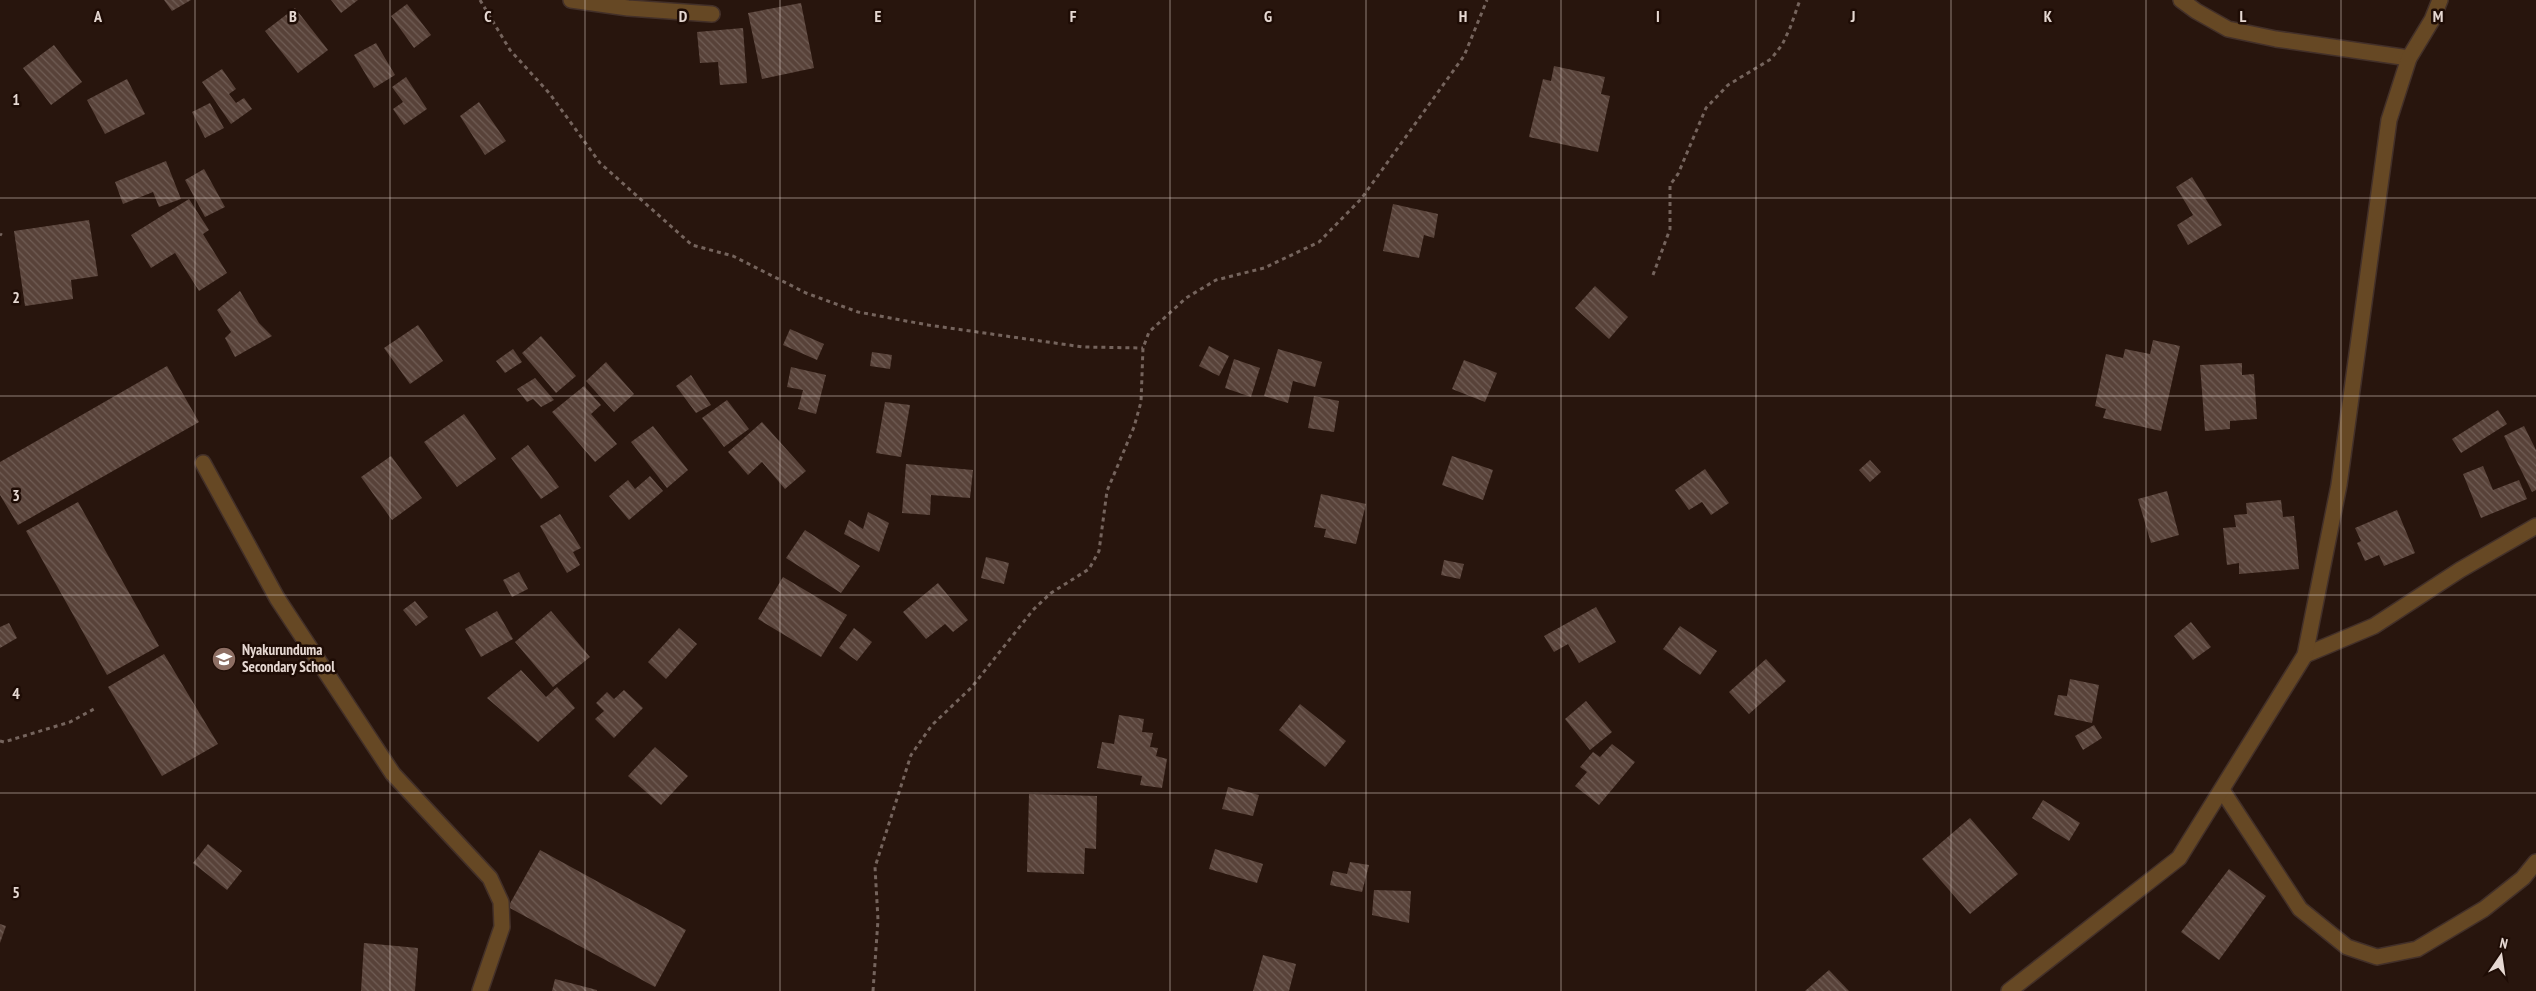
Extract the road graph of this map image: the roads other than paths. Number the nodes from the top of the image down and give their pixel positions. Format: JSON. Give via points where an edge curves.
{"nodes":[{"id":1,"x":570,"y":0,"type":"edge"},
{"id":2,"x":2181,"y":0,"type":"edge"},
{"id":3,"x":2440,"y":0,"type":"edge"},
{"id":4,"x":712,"y":14,"type":"dead end"},
{"id":5,"x":2409,"y":58,"type":"junction"},
{"id":6,"x":203,"y":463,"type":"dead end"},
{"id":7,"x":2536,"y":526,"type":"edge"},
{"id":8,"x":2305,"y":654,"type":"junction"},
{"id":9,"x":2222,"y":790,"type":"junction"},
{"id":10,"x":2536,"y":862,"type":"edge"},
{"id":11,"x":480,"y":991,"type":"edge"},
{"id":12,"x":2009,"y":991,"type":"edge"}],
"edges":[{"from":1,"to":4,"type":"street"},
{"from":2,"to":5,"type":"street","via":[[2228,29]]},
{"from":3,"to":5,"type":"street"},
{"from":5,"to":8,"type":"street","via":[[2389,120],[2339,485]]},
{"from":6,"to":11,"type":"street","via":[[277,598],[393,774],[490,878],[501,902],[502,928]]},
{"from":7,"to":8,"type":"street","via":[[2374,626]]},
{"from":8,"to":9,"type":"street"},
{"from":9,"to":10,"type":"street","via":[[2300,909],[2347,947],[2377,958],[2417,949],[2484,909],[2523,878]]},
{"from":9,"to":12,"type":"street","via":[[2179,858]]}]}
